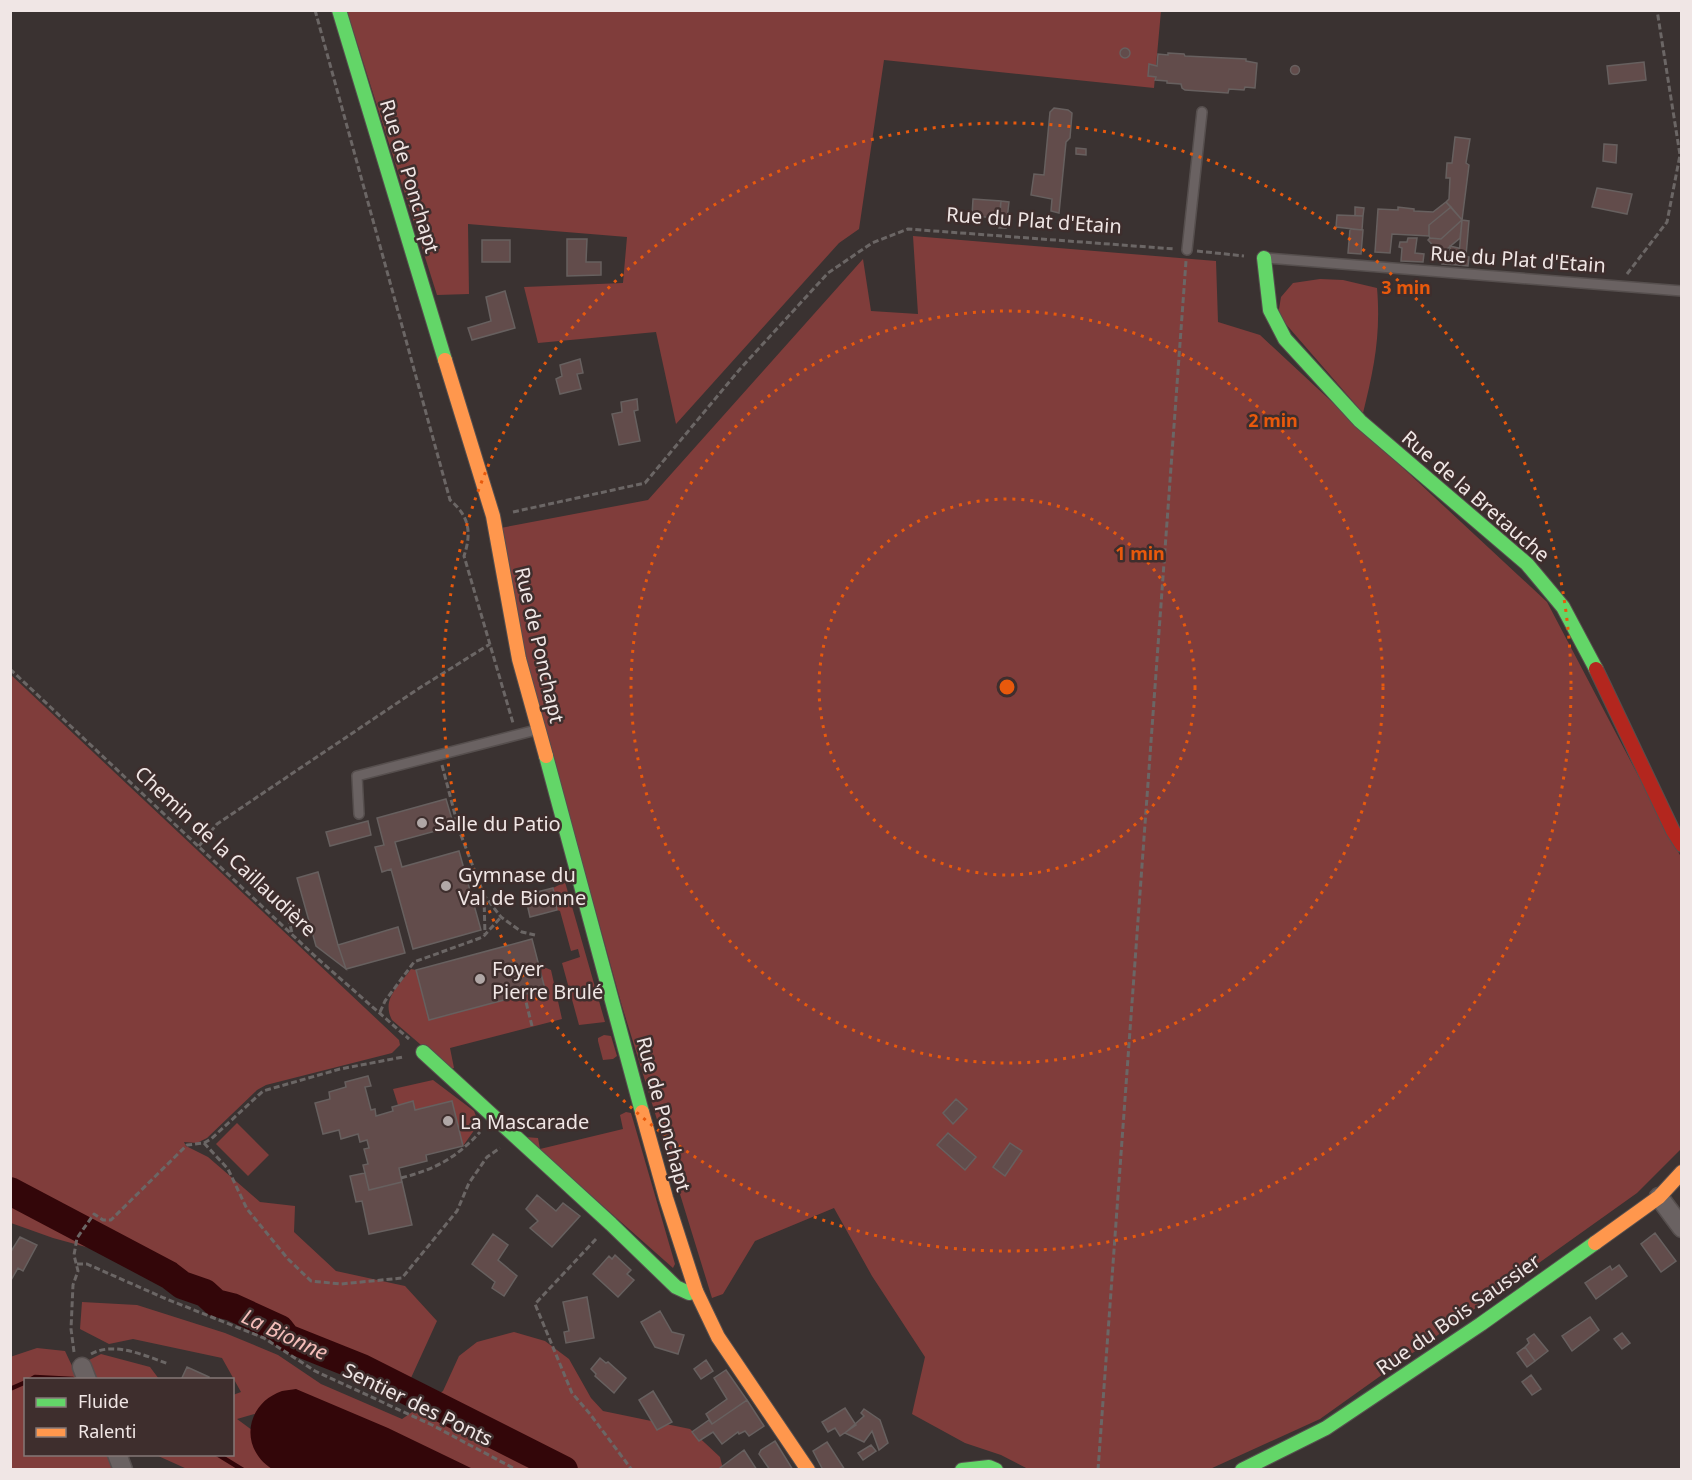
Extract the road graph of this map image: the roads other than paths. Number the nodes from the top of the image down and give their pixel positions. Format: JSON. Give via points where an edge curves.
{"nodes":[{"id":1,"x":339,"y":10,"type":"edge"},
{"id":2,"x":1202,"y":112,"type":"dead end"},
{"id":3,"x":1187,"y":250,"type":"road end"},
{"id":4,"x":1264,"y":258,"type":"joint"},
{"id":5,"x":1682,"y":291,"type":"edge"},
{"id":6,"x":539,"y":729,"type":"junction"},
{"id":7,"x":358,"y":814,"type":"dead end"},
{"id":8,"x":1682,"y":845,"type":"edge"},
{"id":9,"x":423,"y":1052,"type":"road end"},
{"id":10,"x":1682,"y":1172,"type":"edge"},
{"id":11,"x":1659,"y":1197,"type":"junction"},
{"id":12,"x":1682,"y":1228,"type":"edge"},
{"id":13,"x":696,"y":1291,"type":"junction"},
{"id":14,"x":117,"y":1456,"type":"edge"},
{"id":15,"x":964,"y":1469,"type":"edge"},
{"id":16,"x":123,"y":1470,"type":"edge"},
{"id":17,"x":808,"y":1470,"type":"edge"},
{"id":18,"x":996,"y":1470,"type":"edge"},
{"id":19,"x":1242,"y":1470,"type":"edge"}],
"edges":[{"from":1,"to":6,"type":"street","name":"Rue de Ponchapt","via":[[493,516],[519,659]]},
{"from":2,"to":3,"type":"lane"},
{"from":4,"to":5,"type":"lane","name":"Rue du Plat d'Etain"},
{"from":4,"to":8,"type":"street","name":"Rue de la Bretauche","via":[[1270,310],[1285,339],[1360,421],[1527,564],[1563,607]]},
{"from":6,"to":7,"type":"lane","via":[[357,776]]},
{"from":6,"to":13,"type":"street","name":"Rue de Ponchapt","via":[[666,1198]]},
{"from":9,"to":13,"type":"street","via":[[676,1287],[689,1293]]},
{"from":10,"to":11,"type":"street","name":"Rue du Bois Saussier"},
{"from":11,"to":12,"type":"street"},
{"from":11,"to":19,"type":"street","name":"Rue du Bois Saussier","via":[[1326,1428]]},
{"from":13,"to":17,"type":"street","name":"Rue de Ponchapt","via":[[718,1337]]},
{"from":14,"to":16,"type":"street"},
{"from":15,"to":18,"type":"street"}]}
